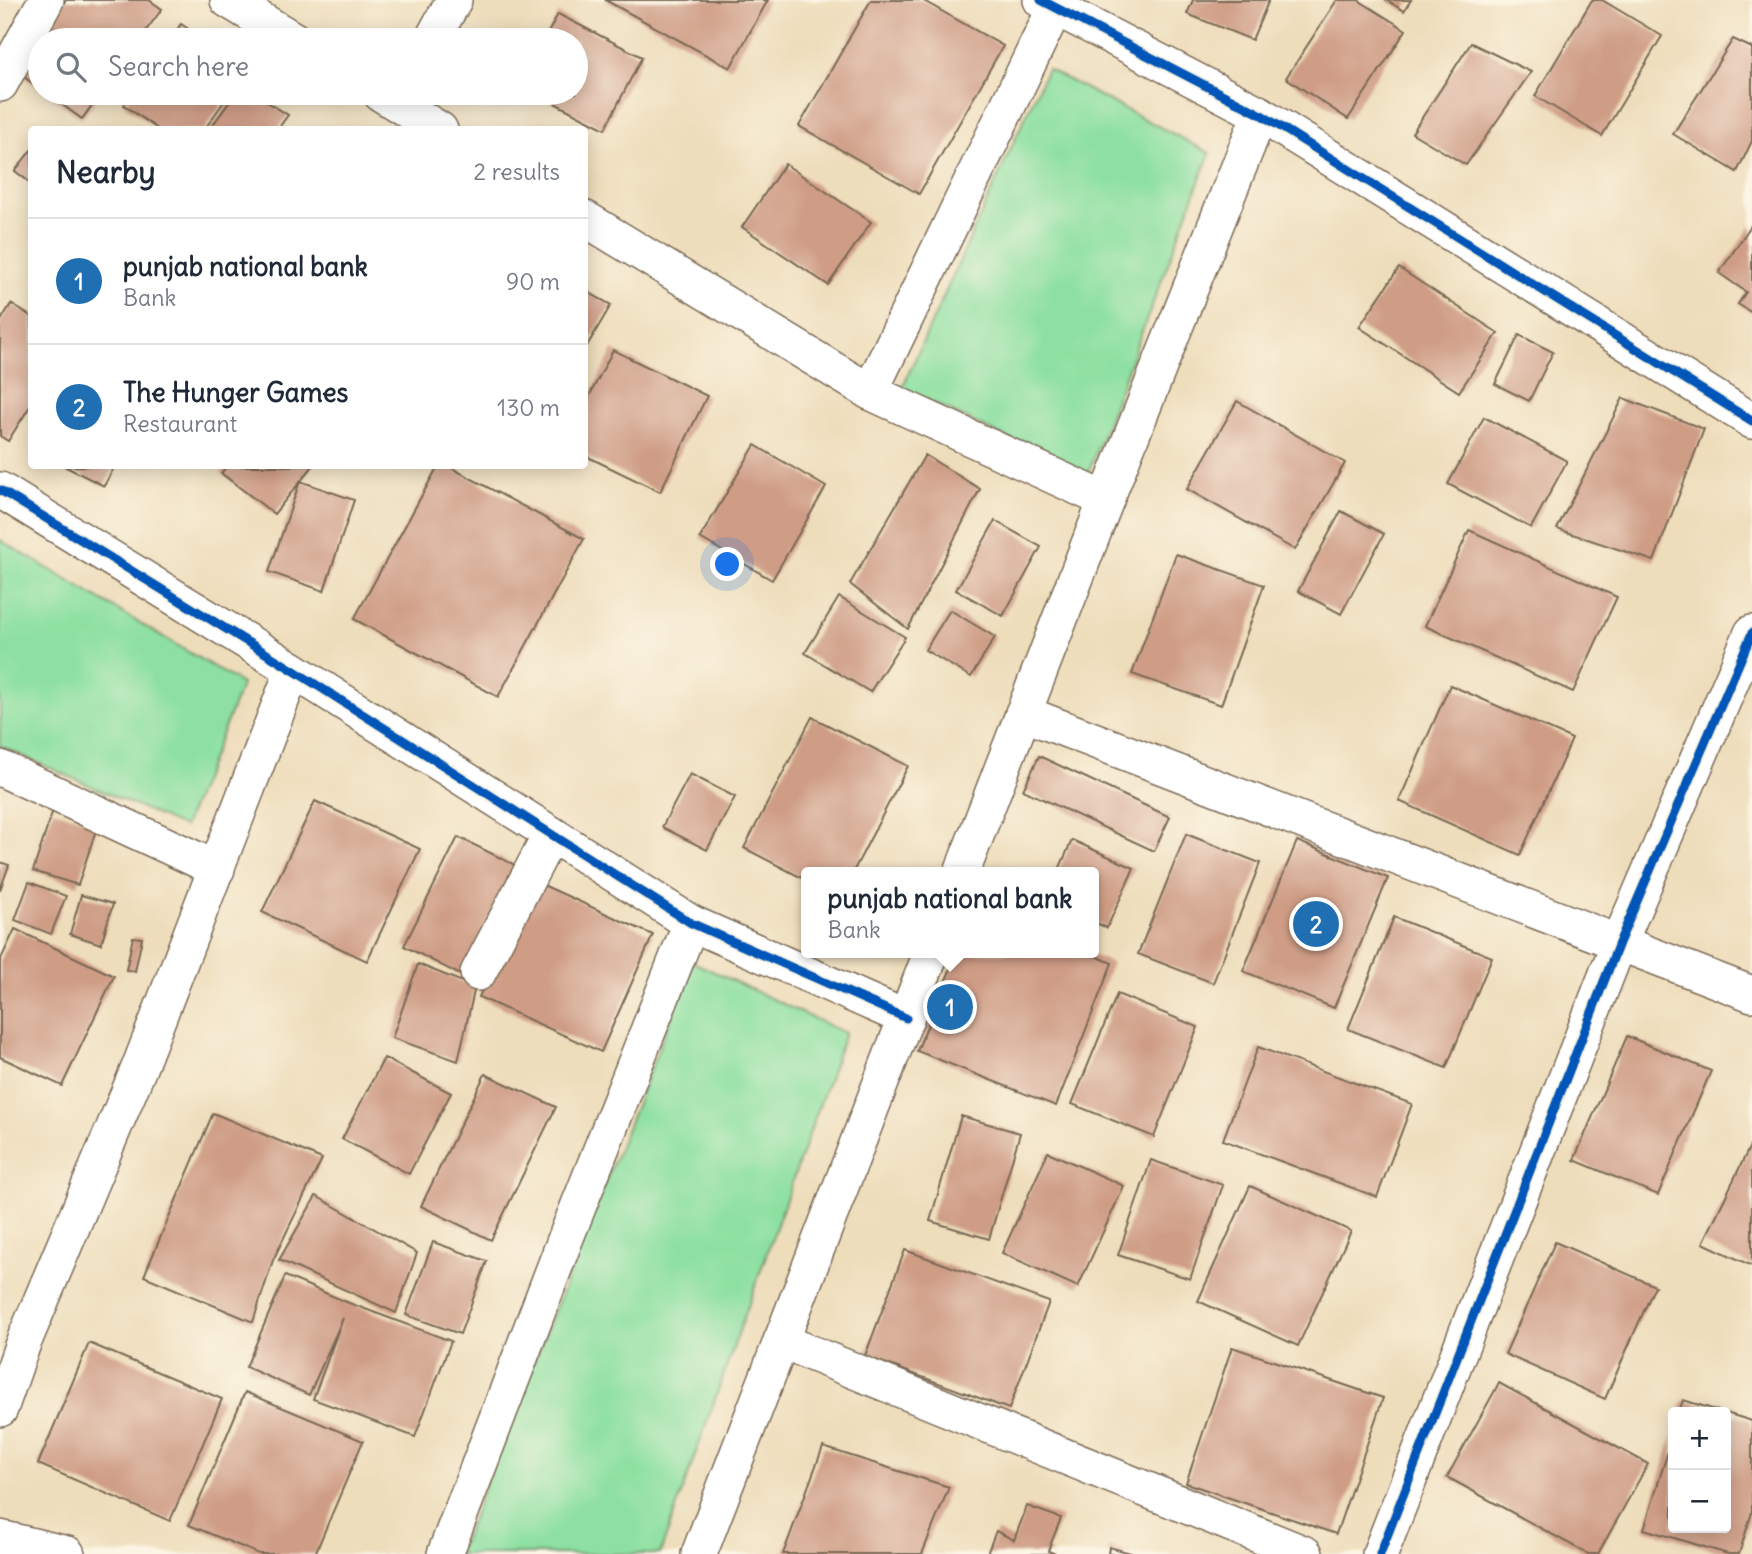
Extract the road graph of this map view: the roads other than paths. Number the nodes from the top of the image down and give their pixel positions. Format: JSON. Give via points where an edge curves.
{"nodes":[{"id":1,"x":46,"y":0,"type":"edge"},
{"id":2,"x":228,"y":0,"type":"edge"},
{"id":3,"x":454,"y":0,"type":"edge"},
{"id":4,"x":1048,"y":4,"type":"edge"},
{"id":5,"x":31,"y":28,"type":"edge"},
{"id":6,"x":274,"y":28,"type":"edge"},
{"id":7,"x":439,"y":28,"type":"edge"},
{"id":8,"x":28,"y":33,"type":"edge"},
{"id":9,"x":0,"y":84,"type":"edge"},
{"id":10,"x":405,"y":105,"type":"edge"},
{"id":11,"x":1260,"y":114,"type":"junction"},
{"id":12,"x":434,"y":126,"type":"edge"},
{"id":13,"x":588,"y":220,"type":"edge"},
{"id":14,"x":870,"y":392,"type":"junction"},
{"id":15,"x":1752,"y":421,"type":"edge"},
{"id":16,"x":0,"y":490,"type":"edge"},
{"id":17,"x":1105,"y":500,"type":"junction"},
{"id":18,"x":1752,"y":633,"type":"edge"},
{"id":19,"x":293,"y":670,"type":"junction"},
{"id":20,"x":1023,"y":713,"type":"junction"},
{"id":21,"x":0,"y":768,"type":"edge"},
{"id":22,"x":551,"y":834,"type":"junction"},
{"id":23,"x":964,"y":867,"type":"edge"},
{"id":24,"x":217,"y":869,"type":"junction"},
{"id":25,"x":691,"y":923,"type":"junction"},
{"id":26,"x":1619,"y":943,"type":"junction"},
{"id":27,"x":929,"y":958,"type":"edge"},
{"id":28,"x":478,"y":973,"type":"dead end"},
{"id":29,"x":1752,"y":994,"type":"edge"},
{"id":30,"x":906,"y":1017,"type":"junction"},
{"id":31,"x":781,"y":1341,"type":"junction"},
{"id":32,"x":7,"y":1367,"type":"edge"},
{"id":33,"x":0,"y":1409,"type":"edge"},
{"id":34,"x":0,"y":1538,"type":"edge"},
{"id":35,"x":67,"y":1554,"type":"edge"},
{"id":36,"x":445,"y":1554,"type":"edge"},
{"id":37,"x":698,"y":1554,"type":"edge"},
{"id":38,"x":1305,"y":1554,"type":"edge"},
{"id":39,"x":1380,"y":1554,"type":"edge"}],
"edges":[{"from":1,"to":5,"type":"street"},
{"from":2,"to":6,"type":"street"},
{"from":3,"to":7,"type":"street"},
{"from":4,"to":11,"type":"street"},
{"from":4,"to":14,"type":"street"},
{"from":8,"to":9,"type":"street"},
{"from":10,"to":12,"type":"street"},
{"from":11,"to":15,"type":"street"},
{"from":11,"to":17,"type":"street"},
{"from":13,"to":14,"type":"street"},
{"from":14,"to":17,"type":"street"},
{"from":16,"to":19,"type":"street"},
{"from":17,"to":20,"type":"street"},
{"from":18,"to":26,"type":"street"},
{"from":19,"to":22,"type":"street"},
{"from":19,"to":24,"type":"street"},
{"from":20,"to":23,"type":"street"},
{"from":20,"to":26,"type":"street"},
{"from":21,"to":24,"type":"street"},
{"from":22,"to":25,"type":"street"},
{"from":22,"to":28,"type":"street"},
{"from":24,"to":32,"type":"street","via":[[22,1346]]},
{"from":25,"to":30,"type":"street"},
{"from":25,"to":36,"type":"street"},
{"from":26,"to":29,"type":"street"},
{"from":26,"to":39,"type":"street"},
{"from":27,"to":30,"type":"street"},
{"from":30,"to":31,"type":"street"},
{"from":31,"to":37,"type":"street"},
{"from":31,"to":38,"type":"street"},
{"from":32,"to":33,"type":"street"},
{"from":34,"to":35,"type":"street"}]}
